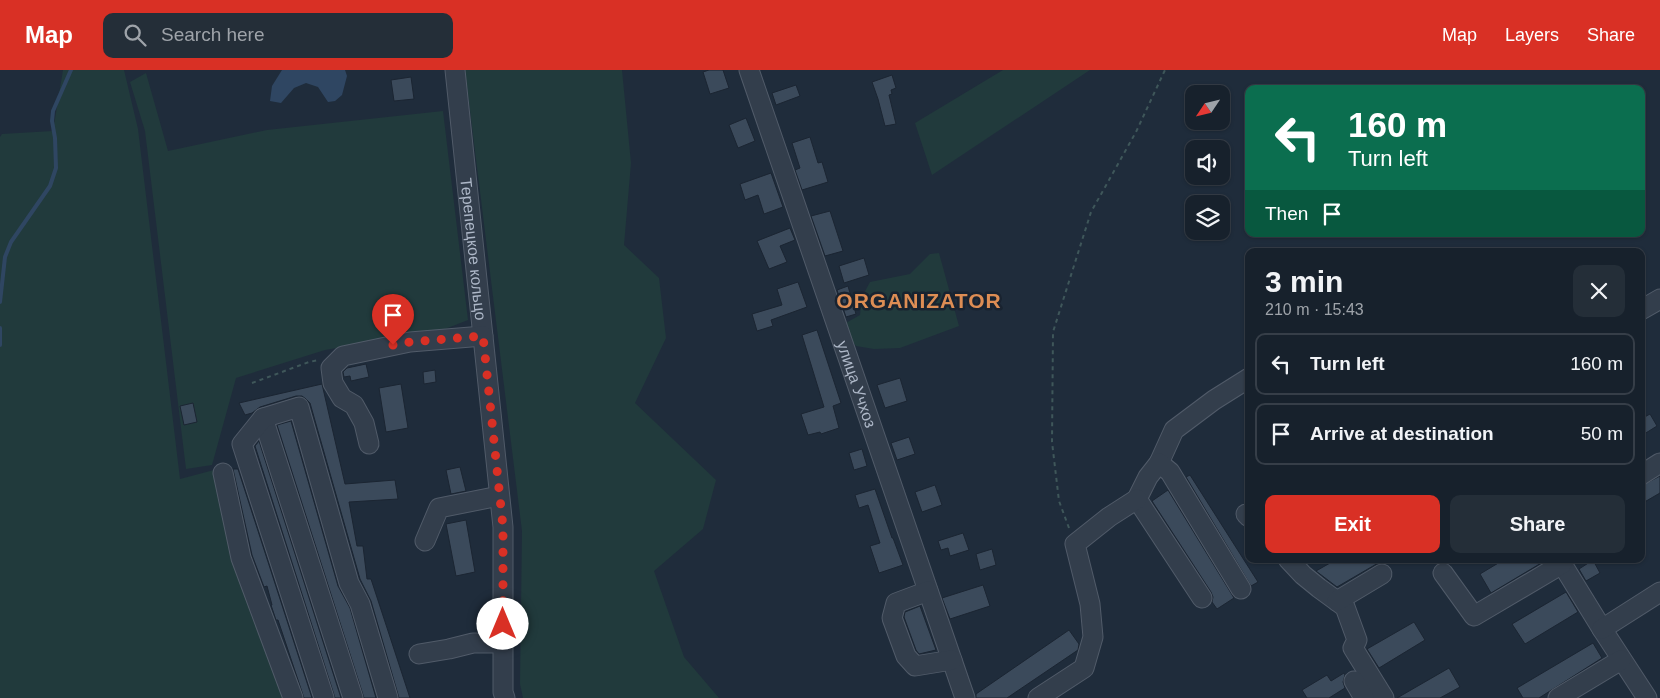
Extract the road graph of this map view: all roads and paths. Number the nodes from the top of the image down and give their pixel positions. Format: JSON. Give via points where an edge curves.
{"nodes":[{"id":1,"x":455,"y":70,"type":"edge"},
{"id":2,"x":748,"y":70,"type":"edge"},
{"id":3,"x":1165,"y":70,"type":"edge"},
{"id":4,"x":1660,"y":299,"type":"edge"},
{"id":5,"x":1645,"y":308,"type":"edge"},
{"id":6,"x":483,"y":336,"type":"junction"},
{"id":7,"x":343,"y":356,"type":"junction"},
{"id":8,"x":1245,"y":381,"type":"edge"},
{"id":9,"x":252,"y":383,"type":"dead end"},
{"id":10,"x":263,"y":418,"type":"junction"},
{"id":11,"x":369,"y":444,"type":"dead end"},
{"id":12,"x":1660,"y":462,"type":"edge"},
{"id":13,"x":1159,"y":463,"type":"junction"},
{"id":14,"x":1645,"y":472,"type":"edge"},
{"id":15,"x":223,"y":473,"type":"dead end"},
{"id":16,"x":500,"y":496,"type":"junction"},
{"id":17,"x":1137,"y":499,"type":"junction"},
{"id":18,"x":424,"y":541,"type":"dead end"},
{"id":19,"x":1075,"y":544,"type":"junction"},
{"id":20,"x":1299,"y":563,"type":"edge"},
{"id":21,"x":1558,"y":563,"type":"edge"},
{"id":22,"x":1561,"y":563,"type":"edge"},
{"id":23,"x":1443,"y":573,"type":"dead end"},
{"id":24,"x":1382,"y":574,"type":"dead end"},
{"id":25,"x":1242,"y":589,"type":"dead end"},
{"id":26,"x":928,"y":591,"type":"junction"},
{"id":27,"x":1660,"y":592,"type":"edge"},
{"id":28,"x":1202,"y":598,"type":"dead end"},
{"id":29,"x":1337,"y":601,"type":"junction"},
{"id":30,"x":1602,"y":629,"type":"junction"},
{"id":31,"x":503,"y":643,"type":"junction"},
{"id":32,"x":419,"y":654,"type":"dead end"},
{"id":33,"x":952,"y":660,"type":"junction"},
{"id":34,"x":1621,"y":660,"type":"junction"},
{"id":35,"x":1354,"y":681,"type":"dead end"},
{"id":36,"x":293,"y":698,"type":"edge"},
{"id":37,"x":324,"y":698,"type":"edge"},
{"id":38,"x":353,"y":698,"type":"edge"},
{"id":39,"x":388,"y":698,"type":"edge"},
{"id":40,"x":505,"y":698,"type":"edge"},
{"id":41,"x":965,"y":698,"type":"edge"},
{"id":42,"x":1038,"y":698,"type":"edge"},
{"id":43,"x":1364,"y":698,"type":"edge"},
{"id":44,"x":1384,"y":698,"type":"edge"},
{"id":45,"x":1558,"y":698,"type":"edge"},
{"id":46,"x":1647,"y":698,"type":"edge"}],
"edges":[{"from":1,"to":6,"type":"street","name":"Терепецкое кольцо"},
{"from":2,"to":26,"type":"street","name":"улица Учхоз"},
{"from":3,"to":19,"type":"path","via":[[1136,132],[1091,212],[1053,332],[1052,442],[1059,500]]},
{"from":4,"to":5,"type":"street"},
{"from":6,"to":7,"type":"street","via":[[410,342]]},
{"from":6,"to":16,"type":"street","name":"Терепецкое кольцо"},
{"from":7,"to":9,"type":"path","via":[[309,362]]},
{"from":7,"to":11,"type":"street","via":[[331,368],[332,383],[342,398],[354,404],[364,423]]},
{"from":8,"to":13,"type":"street","via":[[1174,430]]},
{"from":10,"to":37,"type":"street","via":[[242,444]]},
{"from":10,"to":38,"type":"street"},
{"from":10,"to":39,"type":"street","via":[[299,407],[349,583],[360,604]]},
{"from":12,"to":14,"type":"street"},
{"from":13,"to":17,"type":"street"},
{"from":13,"to":25,"type":"street","via":[[1170,472]]},
{"from":15,"to":36,"type":"street","via":[[241,558]]},
{"from":16,"to":18,"type":"street","via":[[439,508]]},
{"from":16,"to":31,"type":"street","name":"Терепецкое кольцо"},
{"from":17,"to":19,"type":"street","via":[[1109,516]]},
{"from":17,"to":28,"type":"street"},
{"from":19,"to":42,"type":"street","via":[[1090,604],[1093,637],[1084,668]]},
{"from":20,"to":29,"type":"street","via":[[1319,588]]},
{"from":21,"to":23,"type":"street","via":[[1474,616]]},
{"from":22,"to":30,"type":"street"},
{"from":24,"to":29,"type":"street"},
{"from":26,"to":33,"type":"street","name":"улица Учхоз"},
{"from":26,"to":33,"type":"street","via":[[896,603],[892,618],[906,656],[915,666]]},
{"from":27,"to":30,"type":"street"},
{"from":29,"to":44,"type":"street","via":[[1345,606],[1357,640],[1353,648]]},
{"from":30,"to":34,"type":"street"},
{"from":31,"to":32,"type":"street","via":[[473,643]]},
{"from":31,"to":40,"type":"street","name":"Терепецкое кольцо"},
{"from":33,"to":41,"type":"street","name":"улица Учхоз"},
{"from":34,"to":45,"type":"street"},
{"from":34,"to":46,"type":"street"},
{"from":35,"to":43,"type":"street"}]}
